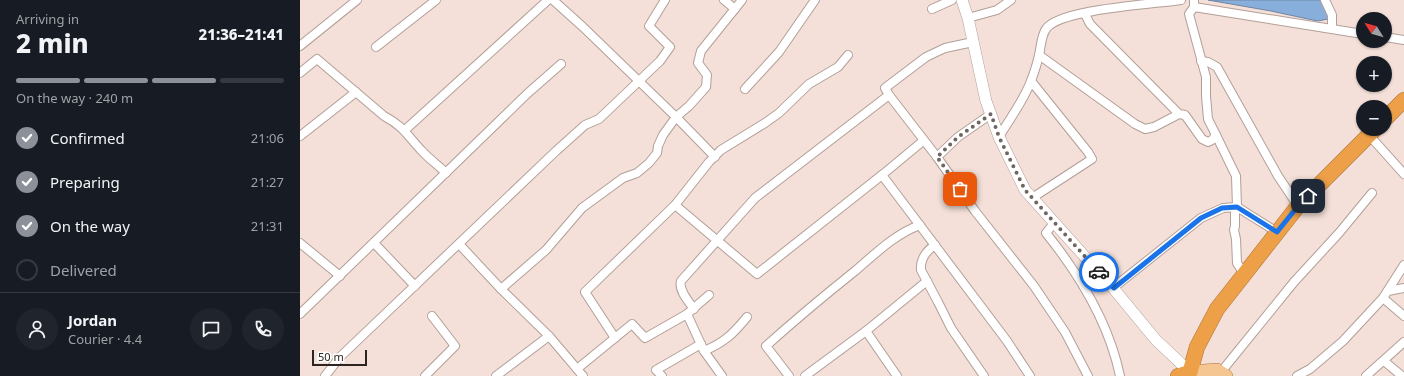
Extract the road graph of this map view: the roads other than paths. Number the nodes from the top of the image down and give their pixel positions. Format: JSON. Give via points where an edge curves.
{"nodes":[{"id":1,"x":357,"y":0,"type":"edge"},
{"id":2,"x":436,"y":0,"type":"edge"},
{"id":3,"x":548,"y":0,"type":"edge"},
{"id":4,"x":553,"y":0,"type":"edge"},
{"id":5,"x":665,"y":0,"type":"edge"},
{"id":6,"x":724,"y":0,"type":"edge"},
{"id":7,"x":742,"y":0,"type":"edge"},
{"id":8,"x":815,"y":0,"type":"edge"},
{"id":9,"x":952,"y":0,"type":"edge"},
{"id":10,"x":962,"y":0,"type":"edge"},
{"id":11,"x":1011,"y":0,"type":"edge"},
{"id":12,"x":1182,"y":0,"type":"edge"},
{"id":13,"x":1325,"y":0,"type":"edge"},
{"id":14,"x":1194,"y":3,"type":"edge"},
{"id":15,"x":735,"y":9,"type":"junction"},
{"id":16,"x":932,"y":9,"type":"dead end"},
{"id":17,"x":1086,"y":13,"type":"junction"},
{"id":18,"x":968,"y":18,"type":"junction"},
{"id":19,"x":1332,"y":29,"type":"junction"},
{"id":20,"x":1356,"y":33,"type":"edge"},
{"id":21,"x":1392,"y":38,"type":"edge"},
{"id":22,"x":1404,"y":40,"type":"edge"},
{"id":23,"x":973,"y":42,"type":"junction"},
{"id":24,"x":300,"y":46,"type":"edge"},
{"id":25,"x":376,"y":47,"type":"dead end"},
{"id":26,"x":848,"y":55,"type":"dead end"},
{"id":27,"x":1039,"y":55,"type":"junction"},
{"id":28,"x":1201,"y":61,"type":"junction"},
{"id":29,"x":561,"y":64,"type":"dead end"},
{"id":30,"x":300,"y":73,"type":"edge"},
{"id":31,"x":638,"y":80,"type":"junction"},
{"id":32,"x":1031,"y":81,"type":"junction"},
{"id":33,"x":745,"y":89,"type":"dead end"},
{"id":34,"x":356,"y":92,"type":"junction"},
{"id":35,"x":889,"y":95,"type":"junction"},
{"id":36,"x":1404,"y":100,"type":"edge"},
{"id":37,"x":1392,"y":112,"type":"edge"},
{"id":38,"x":991,"y":114,"type":"junction"},
{"id":39,"x":1179,"y":114,"type":"junction"},
{"id":40,"x":676,"y":117,"type":"junction"},
{"id":41,"x":405,"y":130,"type":"junction"},
{"id":42,"x":1216,"y":135,"type":"junction"},
{"id":43,"x":300,"y":136,"type":"edge"},
{"id":44,"x":1368,"y":136,"type":"edge"},
{"id":45,"x":1375,"y":136,"type":"edge"},
{"id":46,"x":999,"y":137,"type":"junction"},
{"id":47,"x":923,"y":141,"type":"junction"},
{"id":48,"x":714,"y":157,"type":"junction"},
{"id":49,"x":937,"y":157,"type":"junction"},
{"id":50,"x":446,"y":173,"type":"junction"},
{"id":51,"x":1404,"y":174,"type":"edge"},
{"id":52,"x":882,"y":175,"type":"junction"},
{"id":53,"x":1372,"y":193,"type":"dead end"},
{"id":54,"x":1032,"y":198,"type":"junction"},
{"id":55,"x":675,"y":205,"type":"junction"},
{"id":56,"x":1298,"y":206,"type":"junction"},
{"id":57,"x":1237,"y":207,"type":"junction"},
{"id":58,"x":1054,"y":223,"type":"junction"},
{"id":59,"x":920,"y":225,"type":"junction"},
{"id":60,"x":1277,"y":232,"type":"junction"},
{"id":61,"x":717,"y":241,"type":"junction"},
{"id":62,"x":300,"y":243,"type":"edge"},
{"id":63,"x":374,"y":243,"type":"junction"},
{"id":64,"x":459,"y":244,"type":"junction"},
{"id":65,"x":935,"y":245,"type":"junction"},
{"id":66,"x":1404,"y":265,"type":"edge"},
{"id":67,"x":1244,"y":274,"type":"junction"},
{"id":68,"x":340,"y":276,"type":"junction"},
{"id":69,"x":927,"y":281,"type":"junction"},
{"id":70,"x":415,"y":286,"type":"junction"},
{"id":71,"x":1114,"y":288,"type":"junction"},
{"id":72,"x":1404,"y":288,"type":"edge"},
{"id":73,"x":501,"y":289,"type":"junction"},
{"id":74,"x":1388,"y":290,"type":"junction"},
{"id":75,"x":709,"y":296,"type":"dead end"},
{"id":76,"x":1383,"y":298,"type":"junction"},
{"id":77,"x":690,"y":312,"type":"junction"},
{"id":78,"x":300,"y":314,"type":"edge"},
{"id":79,"x":432,"y":316,"type":"dead end"},
{"id":80,"x":1404,"y":316,"type":"edge"},
{"id":81,"x":747,"y":317,"type":"dead end"},
{"id":82,"x":866,"y":331,"type":"junction"},
{"id":83,"x":549,"y":336,"type":"junction"},
{"id":84,"x":615,"y":338,"type":"junction"},
{"id":85,"x":1404,"y":342,"type":"edge"},
{"id":86,"x":703,"y":347,"type":"junction"},
{"id":87,"x":1384,"y":361,"type":"junction"},
{"id":88,"x":580,"y":373,"type":"edge"},
{"id":89,"x":1223,"y":374,"type":"edge"},
{"id":90,"x":1186,"y":375,"type":"edge"},
{"id":91,"x":325,"y":376,"type":"edge"},
{"id":92,"x":425,"y":376,"type":"edge"},
{"id":93,"x":496,"y":376,"type":"edge"},
{"id":94,"x":662,"y":376,"type":"edge"},
{"id":95,"x":722,"y":376,"type":"edge"},
{"id":96,"x":789,"y":376,"type":"edge"},
{"id":97,"x":805,"y":376,"type":"edge"},
{"id":98,"x":896,"y":376,"type":"edge"},
{"id":99,"x":984,"y":376,"type":"edge"},
{"id":100,"x":1030,"y":376,"type":"edge"},
{"id":101,"x":1088,"y":376,"type":"edge"},
{"id":102,"x":1120,"y":376,"type":"edge"},
{"id":103,"x":1297,"y":376,"type":"edge"},
{"id":104,"x":1366,"y":376,"type":"edge"},
{"id":105,"x":1402,"y":376,"type":"edge"}],
"edges":[{"from":1,"to":24,"type":"street"},
{"from":2,"to":25,"type":"street"},
{"from":3,"to":41,"type":"street"},
{"from":4,"to":31,"type":"street"},
{"from":5,"to":31,"type":"street","via":[[649,26],[670,47],[660,61]]},
{"from":6,"to":15,"type":"street"},
{"from":7,"to":15,"type":"street"},
{"from":8,"to":33,"type":"street","via":[[779,52]]},
{"from":9,"to":16,"type":"street"},
{"from":10,"to":18,"type":"street"},
{"from":11,"to":18,"type":"street","via":[[997,10]]},
{"from":12,"to":17,"type":"street"},
{"from":13,"to":19,"type":"street","via":[[1332,15]]},
{"from":14,"to":19,"type":"street"},
{"from":14,"to":28,"type":"street","via":[[1189,14]]},
{"from":15,"to":40,"type":"street","via":[[701,51],[698,63],[707,75],[706,87],[690,106]]},
{"from":17,"to":27,"type":"street","via":[[1051,23],[1042,38]]},
{"from":17,"to":39,"type":"street","via":[[1090,24]]},
{"from":18,"to":23,"type":"street"},
{"from":19,"to":20,"type":"street"},
{"from":21,"to":22,"type":"street"},
{"from":23,"to":35,"type":"street","via":[[945,48],[926,57],[885,88]]},
{"from":23,"to":38,"type":"street"},
{"from":26,"to":48,"type":"street","via":[[838,67],[809,84],[779,113]]},
{"from":27,"to":32,"type":"street"},
{"from":27,"to":39,"type":"street","via":[[1145,129],[1154,128]]},
{"from":28,"to":42,"type":"street","via":[[1206,77],[1208,119]]},
{"from":28,"to":56,"type":"street","via":[[1217,67]]},
{"from":29,"to":50,"type":"street"},
{"from":30,"to":34,"type":"street","via":[[317,59]]},
{"from":31,"to":40,"type":"street"},
{"from":31,"to":64,"type":"street","via":[[599,120],[585,125]]},
{"from":32,"to":46,"type":"street"},
{"from":32,"to":54,"type":"street","via":[[1092,159]]},
{"from":34,"to":41,"type":"street"},
{"from":34,"to":43,"type":"street"},
{"from":35,"to":47,"type":"street"},
{"from":35,"to":61,"type":"street","via":[[755,198]]},
{"from":36,"to":37,"type":"highway"},
{"from":38,"to":46,"type":"street"},
{"from":38,"to":49,"type":"street","via":[[958,137]]},
{"from":39,"to":42,"type":"street","via":[[1186,115],[1202,139],[1208,142]]},
{"from":40,"to":48,"type":"street"},
{"from":40,"to":73,"type":"street","via":[[663,135],[657,153],[649,162],[637,173],[623,178],[582,208],[546,250]]},
{"from":41,"to":50,"type":"street","via":[[421,150]]},
{"from":42,"to":57,"type":"street","via":[[1236,176]]},
{"from":44,"to":56,"type":"highway"},
{"from":45,"to":51,"type":"street"},
{"from":46,"to":54,"type":"street","via":[[1025,190]]},
{"from":47,"to":49,"type":"street"},
{"from":47,"to":52,"type":"street"},
{"from":48,"to":55,"type":"street"},
{"from":49,"to":101,"type":"street","via":[[975,211],[1034,286],[1065,332]]},
{"from":50,"to":63,"type":"street"},
{"from":52,"to":59,"type":"street"},
{"from":52,"to":61,"type":"street","via":[[757,274]]},
{"from":53,"to":89,"type":"street","via":[[1294,282]]},
{"from":54,"to":58,"type":"street"},
{"from":55,"to":61,"type":"street"},
{"from":55,"to":84,"type":"street","via":[[585,292]]},
{"from":56,"to":60,"type":"highway"},
{"from":57,"to":60,"type":"street"},
{"from":57,"to":67,"type":"street","via":[[1234,230],[1237,263]]},
{"from":57,"to":71,"type":"street","via":[[1222,208],[1201,218]]},
{"from":58,"to":71,"type":"street"},
{"from":58,"to":102,"type":"street","via":[[1046,233],[1075,271],[1099,314]]},
{"from":59,"to":65,"type":"street"},
{"from":59,"to":96,"type":"street","via":[[903,233],[875,255],[766,346]]},
{"from":60,"to":67,"type":"highway"},
{"from":61,"to":77,"type":"street","via":[[680,284]]},
{"from":62,"to":68,"type":"street"},
{"from":63,"to":68,"type":"street"},
{"from":63,"to":70,"type":"street"},
{"from":64,"to":70,"type":"street"},
{"from":64,"to":73,"type":"street"},
{"from":65,"to":69,"type":"street","via":[[922,258],[920,265]]},
{"from":65,"to":100,"type":"street"},
{"from":66,"to":74,"type":"street"},
{"from":67,"to":90,"type":"highway","via":[[1217,309]]},
{"from":68,"to":78,"type":"street"},
{"from":69,"to":82,"type":"street"},
{"from":69,"to":99,"type":"street","via":[[951,328]]},
{"from":70,"to":91,"type":"street","via":[[340,357]]},
{"from":71,"to":90,"type":"street"},
{"from":72,"to":74,"type":"street"},
{"from":73,"to":83,"type":"street"},
{"from":74,"to":76,"type":"street"},
{"from":75,"to":77,"type":"street"},
{"from":76,"to":80,"type":"street"},
{"from":76,"to":103,"type":"street","via":[[1343,341],[1310,369]]},
{"from":77,"to":84,"type":"street","via":[[645,338],[632,324]]},
{"from":77,"to":86,"type":"street"},
{"from":79,"to":92,"type":"street","via":[[455,346]]},
{"from":81,"to":86,"type":"street","via":[[734,333],[719,344]]},
{"from":82,"to":97,"type":"street"},
{"from":82,"to":98,"type":"street"},
{"from":83,"to":88,"type":"street"},
{"from":83,"to":93,"type":"street"},
{"from":84,"to":88,"type":"street"},
{"from":85,"to":87,"type":"street"},
{"from":86,"to":94,"type":"street","via":[[656,370]]},
{"from":86,"to":95,"type":"street"},
{"from":87,"to":104,"type":"street"},
{"from":87,"to":105,"type":"street"},
{"from":89,"to":90,"type":"main road","via":[[1216,370]]}]}
